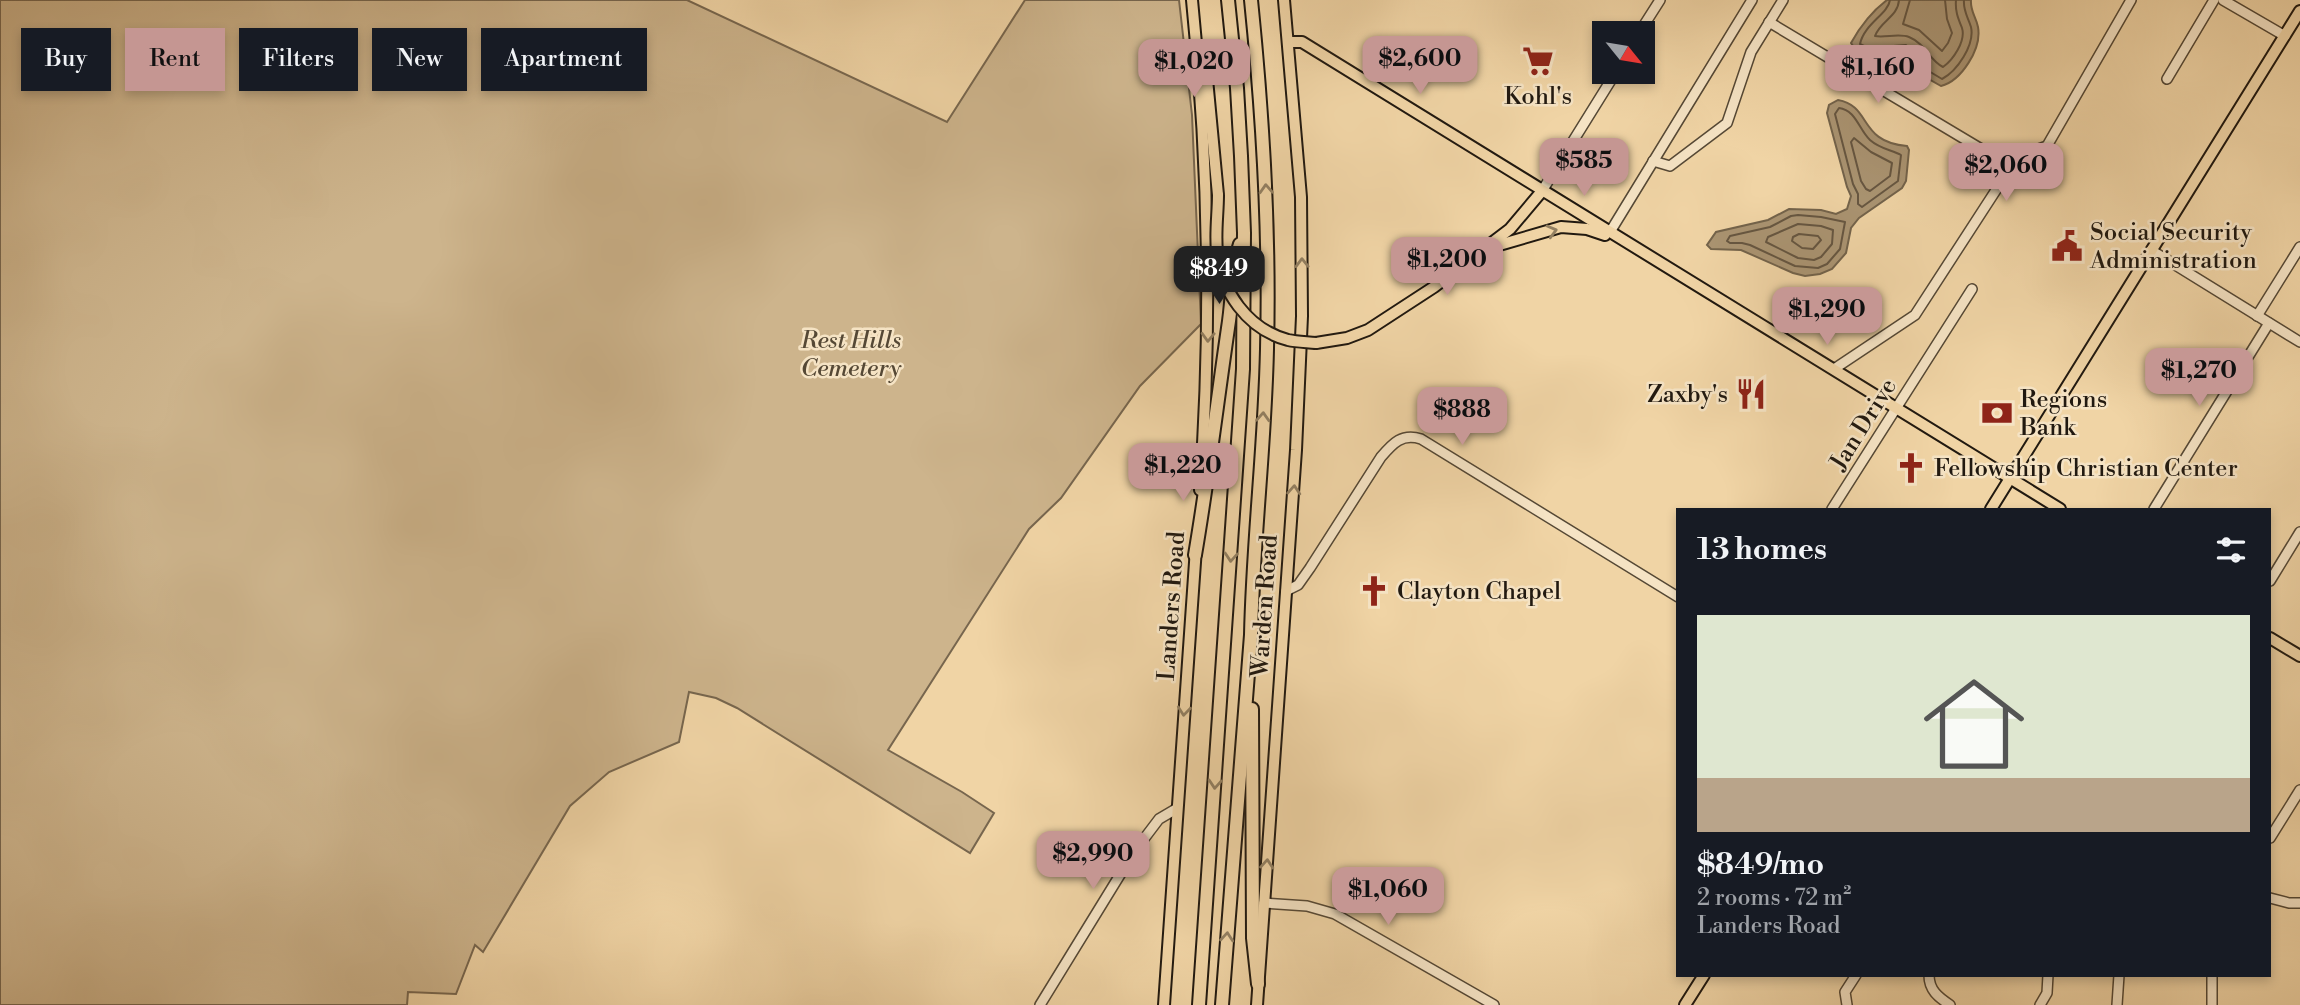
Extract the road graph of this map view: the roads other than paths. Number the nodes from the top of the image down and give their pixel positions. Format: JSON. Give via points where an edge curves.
{"nodes":[{"id":1,"x":1192,"y":0,"type":"edge"},
{"id":2,"x":1199,"y":0,"type":"edge"},
{"id":3,"x":1228,"y":0,"type":"edge"},
{"id":4,"x":1251,"y":0,"type":"edge"},
{"id":5,"x":1284,"y":0,"type":"edge"},
{"id":6,"x":1660,"y":0,"type":"edge"},
{"id":7,"x":1752,"y":0,"type":"edge"},
{"id":8,"x":1783,"y":0,"type":"edge"},
{"id":9,"x":2131,"y":0,"type":"edge"},
{"id":10,"x":2214,"y":0,"type":"edge"},
{"id":11,"x":2223,"y":0,"type":"edge"},
{"id":12,"x":2300,"y":11,"type":"edge"},
{"id":13,"x":1647,"y":21,"type":"edge"},
{"id":14,"x":1769,"y":22,"type":"junction"},
{"id":15,"x":2284,"y":36,"type":"junction"},
{"id":16,"x":1288,"y":42,"type":"junction"},
{"id":17,"x":2167,"y":79,"type":"dead end"},
{"id":18,"x":1609,"y":84,"type":"edge"},
{"id":19,"x":1653,"y":162,"type":"junction"},
{"id":20,"x":2003,"y":162,"type":"junction"},
{"id":21,"x":1542,"y":191,"type":"junction"},
{"id":22,"x":1610,"y":232,"type":"junction"},
{"id":23,"x":1244,"y":233,"type":"junction"},
{"id":24,"x":1628,"y":244,"type":"junction"},
{"id":25,"x":2300,"y":247,"type":"edge"},
{"id":26,"x":1486,"y":248,"type":"junction"},
{"id":27,"x":2151,"y":250,"type":"junction"},
{"id":28,"x":1972,"y":289,"type":"dead end"},
{"id":29,"x":2257,"y":316,"type":"junction"},
{"id":30,"x":2269,"y":323,"type":"junction"},
{"id":31,"x":2300,"y":342,"type":"edge"},
{"id":32,"x":1834,"y":369,"type":"junction"},
{"id":33,"x":1896,"y":408,"type":"junction"},
{"id":34,"x":2010,"y":478,"type":"junction"},
{"id":35,"x":1833,"y":508,"type":"edge"},
{"id":36,"x":1992,"y":508,"type":"edge"},
{"id":37,"x":2058,"y":508,"type":"edge"},
{"id":38,"x":2155,"y":508,"type":"edge"},
{"id":39,"x":2300,"y":532,"type":"edge"},
{"id":40,"x":1195,"y":555,"type":"junction"},
{"id":41,"x":2271,"y":579,"type":"edge"},
{"id":42,"x":1286,"y":591,"type":"junction"},
{"id":43,"x":1676,"y":596,"type":"edge"},
{"id":44,"x":1251,"y":635,"type":"junction"},
{"id":45,"x":2271,"y":639,"type":"edge"},
{"id":46,"x":2300,"y":656,"type":"edge"},
{"id":47,"x":2300,"y":790,"type":"edge"},
{"id":48,"x":1176,"y":809,"type":"junction"},
{"id":49,"x":2271,"y":836,"type":"edge"},
{"id":50,"x":2271,"y":898,"type":"edge"},
{"id":51,"x":1264,"y":903,"type":"junction"},
{"id":52,"x":2300,"y":903,"type":"edge"},
{"id":53,"x":1703,"y":977,"type":"edge"},
{"id":54,"x":1855,"y":977,"type":"edge"},
{"id":55,"x":1929,"y":977,"type":"edge"},
{"id":56,"x":2048,"y":977,"type":"edge"},
{"id":57,"x":2119,"y":977,"type":"edge"},
{"id":58,"x":2212,"y":977,"type":"edge"},
{"id":59,"x":1258,"y":984,"type":"junction"},
{"id":60,"x":1040,"y":1005,"type":"edge"},
{"id":61,"x":1164,"y":1005,"type":"edge"},
{"id":62,"x":1199,"y":1005,"type":"edge"},
{"id":63,"x":1222,"y":1005,"type":"edge"},
{"id":64,"x":1257,"y":1005,"type":"edge"},
{"id":65,"x":1494,"y":1005,"type":"edge"},
{"id":66,"x":1685,"y":1005,"type":"edge"},
{"id":67,"x":1847,"y":1005,"type":"edge"},
{"id":68,"x":1950,"y":1005,"type":"edge"},
{"id":69,"x":2040,"y":1005,"type":"edge"},
{"id":70,"x":2116,"y":1005,"type":"edge"},
{"id":71,"x":2212,"y":1005,"type":"edge"}],
"edges":[{"from":1,"to":40,"type":"main road","name":"Landers Road","one_way":true,"via":[[1209,278]]},
{"from":2,"to":26,"type":"main road","bridge":true,"via":[[1222,277],[1236,305],[1257,324],[1289,340],[1315,343],[1347,338],[1368,330]]},
{"from":3,"to":23,"type":"highway"},
{"from":44,"to":4,"type":"highway","one_way":true,"via":[[1268,263],[1263,130]]},
{"from":5,"to":16,"type":"main road","name":"Warden Road"},
{"from":6,"to":13,"type":"street"},
{"from":7,"to":19,"type":"street"},
{"from":8,"to":14,"type":"street"},
{"from":9,"to":20,"type":"street","via":[[2047,146]]},
{"from":10,"to":17,"type":"street"},
{"from":11,"to":15,"type":"street"},
{"from":12,"to":15,"type":"main road"},
{"from":14,"to":19,"type":"street","via":[[1751,52],[1727,123],[1670,166]]},
{"from":14,"to":20,"type":"street"},
{"from":15,"to":27,"type":"main road"},
{"from":16,"to":21,"type":"main road","via":[[1302,42]]},
{"from":42,"to":16,"type":"main road","name":"Warden Road","one_way":true,"via":[[1303,272]]},
{"from":18,"to":21,"type":"street"},
{"from":19,"to":22,"type":"street"},
{"from":20,"to":32,"type":"street","via":[[1998,187],[1915,315]]},
{"from":21,"to":22,"type":"main road"},
{"from":21,"to":26,"type":"main road","via":[[1510,229]]},
{"from":22,"to":24,"type":"main road"},
{"from":23,"to":40,"type":"highway","via":[[1234,264]]},
{"from":23,"to":62,"type":"highway","one_way":true,"via":[[1240,430]]},
{"from":26,"to":24,"type":"main road","one_way":true,"via":[[1561,228],[1587,229]]},
{"from":24,"to":32,"type":"main road"},
{"from":25,"to":29,"type":"street"},
{"from":27,"to":29,"type":"street"},
{"from":27,"to":34,"type":"main road"},
{"from":28,"to":33,"type":"street","name":"Jan Drive"},
{"from":29,"to":30,"type":"street"},
{"from":30,"to":31,"type":"street"},
{"from":30,"to":38,"type":"street"},
{"from":32,"to":33,"type":"main road"},
{"from":33,"to":34,"type":"main road"},
{"from":33,"to":35,"type":"street","name":"Jan Drive"},
{"from":34,"to":36,"type":"main road"},
{"from":34,"to":37,"type":"main road"},
{"from":39,"to":41,"type":"street"},
{"from":40,"to":48,"type":"main road","name":"Landers Road","one_way":true},
{"from":42,"to":43,"type":"street","via":[[1298,585],[1387,449],[1399,439],[1414,436]]},
{"from":51,"to":42,"type":"main road","name":"Warden Road","one_way":true},
{"from":44,"to":59,"type":"highway","via":[[1253,937]]},
{"from":63,"to":44,"type":"highway","one_way":true},
{"from":45,"to":46,"type":"main road"},
{"from":47,"to":49,"type":"street"},
{"from":48,"to":60,"type":"street","via":[[1159,819],[1134,852]]},
{"from":48,"to":61,"type":"main road","name":"Landers Road"},
{"from":50,"to":52,"type":"street"},
{"from":51,"to":59,"type":"main road","name":"Warden Road"},
{"from":51,"to":65,"type":"street","via":[[1307,906],[1335,914]]},
{"from":53,"to":66,"type":"main road"},
{"from":54,"to":67,"type":"street","via":[[1845,992]]},
{"from":55,"to":68,"type":"street","via":[[1938,998]]},
{"from":56,"to":69,"type":"street"},
{"from":57,"to":70,"type":"street"},
{"from":58,"to":71,"type":"street"},
{"from":59,"to":64,"type":"main road","name":"Warden Road"}]}
